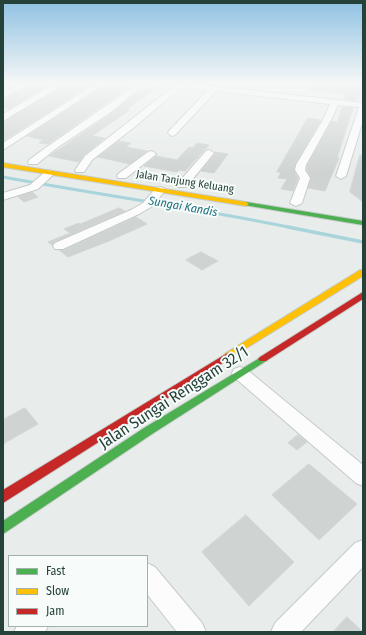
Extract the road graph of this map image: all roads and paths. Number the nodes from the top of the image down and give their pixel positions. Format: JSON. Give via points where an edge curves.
{"nodes":[{"id":1,"x":12,"y":113,"type":"edge"},
{"id":2,"x":56,"y":113,"type":"edge"},
{"id":3,"x":104,"y":113,"type":"edge"},
{"id":4,"x":146,"y":113,"type":"edge"},
{"id":5,"x":191,"y":113,"type":"edge"},
{"id":6,"x":330,"y":113,"type":"edge"},
{"id":7,"x":361,"y":113,"type":"edge"},
{"id":8,"x":3,"y":118,"type":"edge"},
{"id":9,"x":172,"y":133,"type":"dead end"},
{"id":10,"x":3,"y":147,"type":"edge"},
{"id":11,"x":209,"y":153,"type":"dead end"},
{"id":12,"x":151,"y":154,"type":"dead end"},
{"id":13,"x":3,"y":158,"type":"edge"},
{"id":14,"x":32,"y":162,"type":"junction"},
{"id":15,"x":3,"y":165,"type":"edge"},
{"id":16,"x":80,"y":170,"type":"junction"},
{"id":17,"x":48,"y":175,"type":"junction"},
{"id":18,"x":122,"y":176,"type":"junction"},
{"id":19,"x":341,"y":176,"type":"dead end"},
{"id":20,"x":182,"y":185,"type":"junction"},
{"id":21,"x":3,"y":197,"type":"edge"},
{"id":22,"x":154,"y":197,"type":"junction"},
{"id":23,"x":296,"y":203,"type":"junction"},
{"id":24,"x":363,"y":214,"type":"edge"},
{"id":25,"x":343,"y":220,"type":"junction"},
{"id":26,"x":363,"y":223,"type":"edge"},
{"id":27,"x":363,"y":228,"type":"edge"},
{"id":28,"x":59,"y":246,"type":"dead end"},
{"id":29,"x":363,"y":272,"type":"edge"},
{"id":30,"x":363,"y":294,"type":"edge"},
{"id":31,"x":240,"y":373,"type":"junction"},
{"id":32,"x":363,"y":477,"type":"edge"},
{"id":33,"x":3,"y":497,"type":"edge"},
{"id":34,"x":3,"y":528,"type":"edge"},
{"id":35,"x":363,"y":551,"type":"edge"},
{"id":36,"x":148,"y":576,"type":"edge"},
{"id":37,"x":193,"y":632,"type":"edge"},
{"id":38,"x":284,"y":632,"type":"edge"}],
"edges":[{"from":1,"to":8,"type":"street"},
{"from":2,"to":10,"type":"street"},
{"from":3,"to":14,"type":"street"},
{"from":4,"to":16,"type":"street","via":[[88,158]]},
{"from":5,"to":9,"type":"street"},
{"from":6,"to":23,"type":"street","via":[[301,165],[300,170],[305,178]]},
{"from":7,"to":19,"type":"street"},
{"from":11,"to":20,"type":"street"},
{"from":12,"to":18,"type":"street"},
{"from":13,"to":14,"type":"main road","name":"Jalan Tanjung Keluang"},
{"from":14,"to":16,"type":"main road","name":"Jalan Tanjung Keluang"},
{"from":15,"to":17,"type":"main road","name":"Jalan Tanjung Keluang"},
{"from":16,"to":18,"type":"main road","name":"Jalan Tanjung Keluang"},
{"from":17,"to":21,"type":"street","via":[[34,187]]},
{"from":17,"to":22,"type":"main road","name":"Jalan Tanjung Keluang"},
{"from":18,"to":20,"type":"main road","name":"Jalan Tanjung Keluang"},
{"from":20,"to":23,"type":"main road","name":"Jalan Tanjung Keluang"},
{"from":22,"to":25,"type":"main road","name":"Jalan Tanjung Keluang"},
{"from":22,"to":28,"type":"street","via":[[135,212]]},
{"from":23,"to":24,"type":"main road","name":"Jalan Tanjung Keluang"},
{"from":25,"to":26,"type":"main road","name":"Jalan Tanjung Keluang"},
{"from":25,"to":27,"type":"main road"},
{"from":29,"to":33,"type":"main road","name":"Jalan Sungai Renggam 32/1"},
{"from":30,"to":31,"type":"main road","name":"Jalan Sungai Renggam 32/1"},
{"from":31,"to":32,"type":"street"},
{"from":31,"to":34,"type":"main road","name":"Jalan Sungai Renggam 32/1"},
{"from":35,"to":38,"type":"street"},
{"from":36,"to":37,"type":"street"}]}
